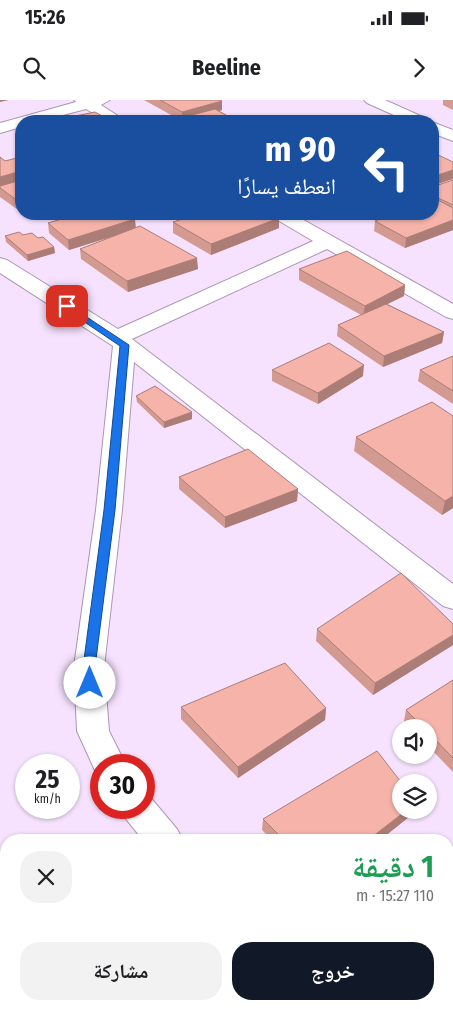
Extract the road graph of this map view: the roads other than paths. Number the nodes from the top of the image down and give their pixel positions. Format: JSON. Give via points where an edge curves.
{"nodes":[{"id":1,"x":372,"y":100,"type":"edge"},
{"id":2,"x":90,"y":101,"type":"edge"},
{"id":3,"x":45,"y":115,"type":"edge"},
{"id":4,"x":110,"y":115,"type":"edge"},
{"id":5,"x":406,"y":115,"type":"edge"},
{"id":6,"x":15,"y":124,"type":"edge"},
{"id":7,"x":0,"y":128,"type":"edge"},
{"id":8,"x":439,"y":130,"type":"edge"},
{"id":9,"x":453,"y":136,"type":"edge"},
{"id":10,"x":290,"y":220,"type":"edge"},
{"id":11,"x":328,"y":242,"type":"junction"},
{"id":12,"x":0,"y":264,"type":"edge"},
{"id":13,"x":453,"y":313,"type":"edge"},
{"id":14,"x":121,"y":342,"type":"junction"},
{"id":15,"x":453,"y":599,"type":"edge"},
{"id":16,"x":104,"y":754,"type":"edge"},
{"id":17,"x":147,"y":819,"type":"edge"},
{"id":18,"x":160,"y":834,"type":"edge"}],
"edges":[{"from":1,"to":5,"type":"street"},
{"from":2,"to":3,"type":"street"},
{"from":2,"to":4,"type":"street"},
{"from":6,"to":7,"type":"street"},
{"from":8,"to":9,"type":"street"},
{"from":10,"to":11,"type":"street"},
{"from":11,"to":13,"type":"street"},
{"from":11,"to":14,"type":"street"},
{"from":12,"to":14,"type":"street"},
{"from":14,"to":15,"type":"street"},
{"from":14,"to":16,"type":"street","via":[[109,510],[89,667],[93,730]]},
{"from":17,"to":18,"type":"street"}]}
